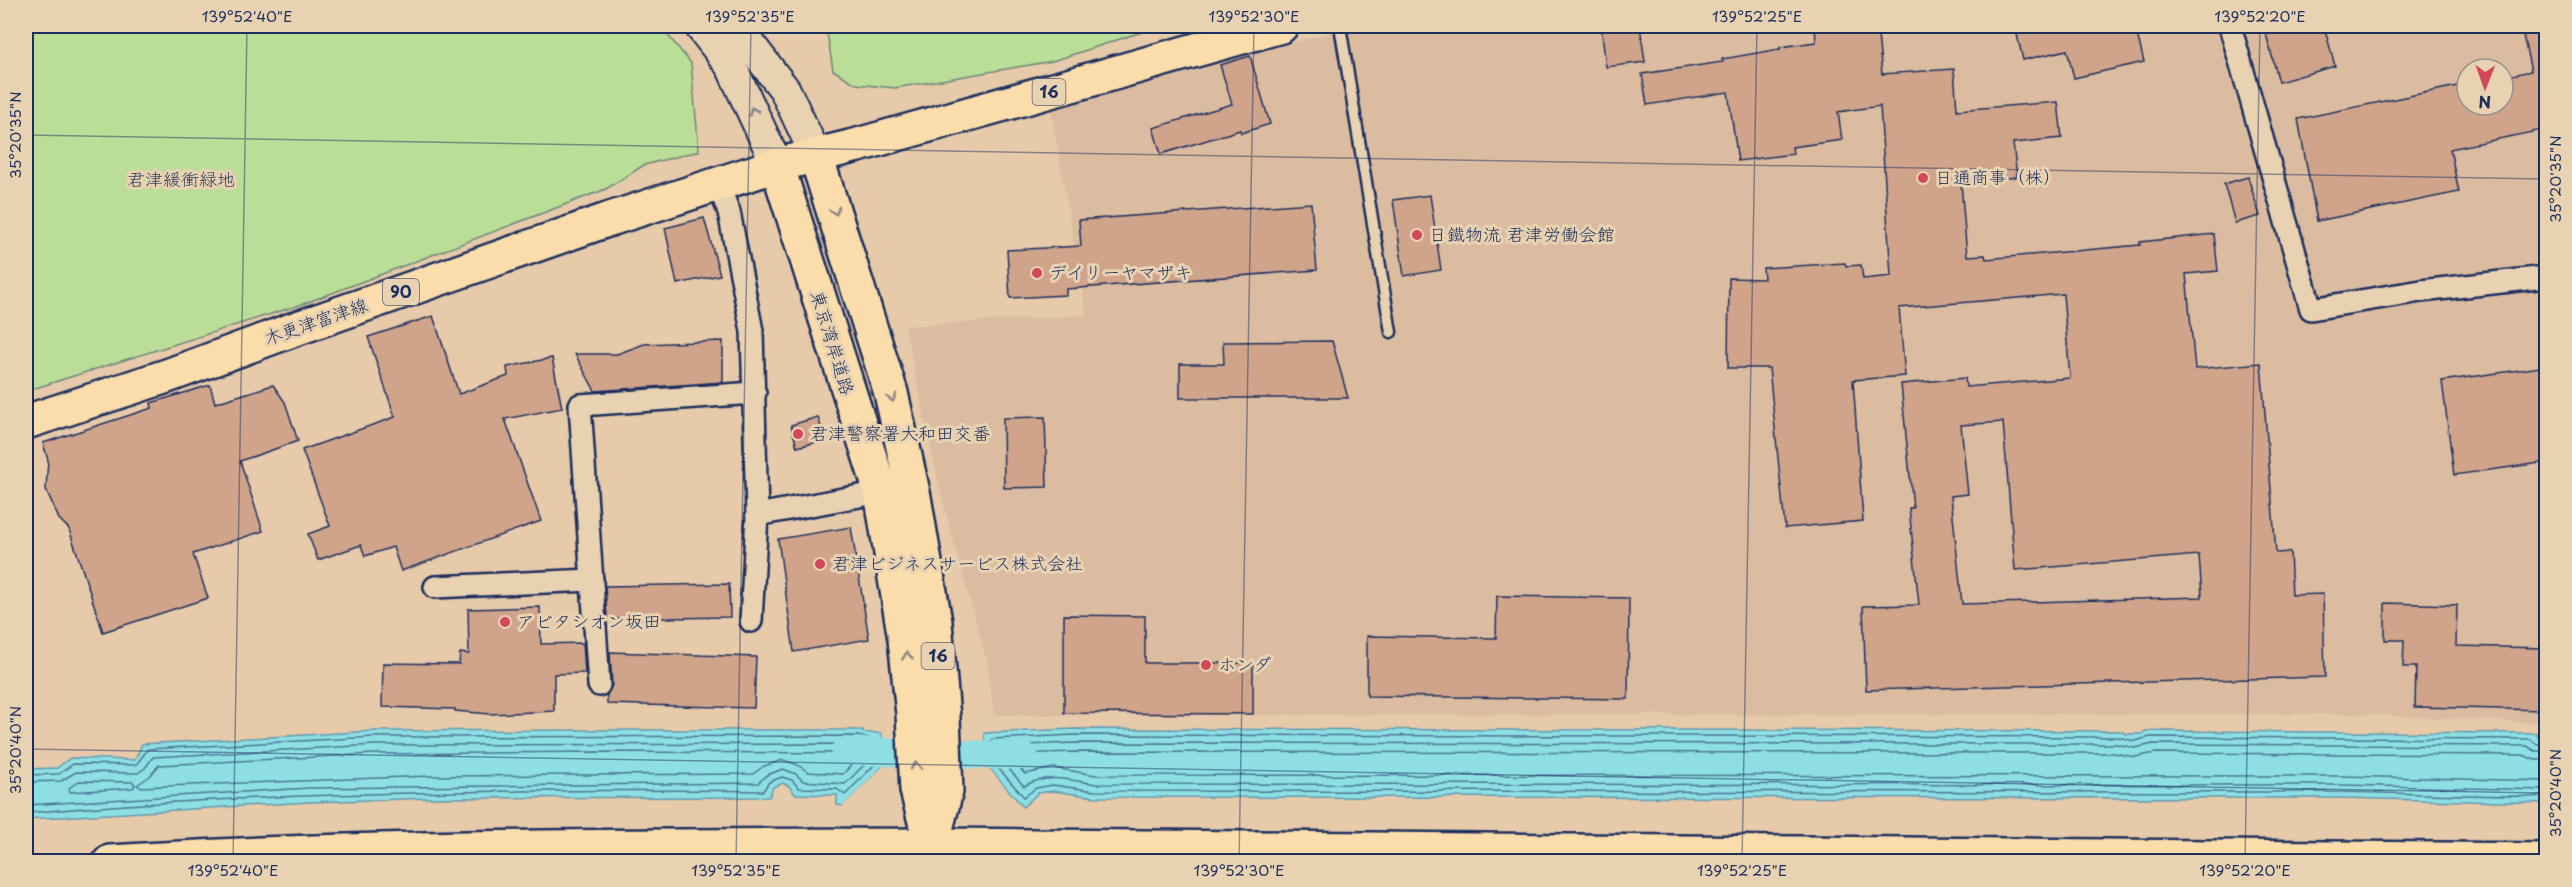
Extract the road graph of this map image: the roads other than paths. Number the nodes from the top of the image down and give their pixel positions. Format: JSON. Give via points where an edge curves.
{"nodes":[{"id":1,"x":700,"y":26,"type":"edge"},
{"id":2,"x":736,"y":26,"type":"edge"},
{"id":3,"x":1281,"y":26,"type":"edge"},
{"id":4,"x":1340,"y":26,"type":"edge"},
{"id":5,"x":2230,"y":26,"type":"edge"},
{"id":6,"x":816,"y":156,"type":"junction"},
{"id":7,"x":777,"y":165,"type":"junction"},
{"id":8,"x":718,"y":184,"type":"junction"},
{"id":9,"x":2547,"y":277,"type":"edge"},
{"id":10,"x":1391,"y":332,"type":"dead end"},
{"id":11,"x":754,"y":393,"type":"junction"},
{"id":12,"x":26,"y":423,"type":"edge"},
{"id":13,"x":881,"y":492,"type":"junction"},
{"id":14,"x":758,"y":515,"type":"junction"},
{"id":15,"x":592,"y":580,"type":"junction"},
{"id":16,"x":435,"y":587,"type":"dead end"},
{"id":17,"x":751,"y":621,"type":"dead end"},
{"id":18,"x":599,"y":685,"type":"dead end"},
{"id":19,"x":928,"y":716,"type":"junction"},
{"id":20,"x":931,"y":836,"type":"edge"},
{"id":21,"x":2547,"y":860,"type":"edge"},
{"id":22,"x":110,"y":861,"type":"edge"}],
"edges":[{"from":7,"to":1,"type":"street","one_way":true,"via":[[731,66]]},
{"from":2,"to":6,"type":"street","via":[[785,90]]},
{"from":3,"to":6,"type":"main road","number":"16"},
{"from":4,"to":10,"type":"lane"},
{"from":5,"to":9,"type":"street","via":[[2311,309],[2421,291]]},
{"from":6,"to":7,"type":"main road","number":"16"},
{"from":6,"to":19,"type":"main road","name":"東京湾岸道路","number":"16","one_way":true,"via":[[888,383],[904,448],[935,622]]},
{"from":7,"to":8,"type":"main road","name":"木更津富津線","number":"90"},
{"from":7,"to":13,"type":"main road","name":"東京湾岸道路","number":"16"},
{"from":8,"to":11,"type":"street","via":[[729,212],[752,331]]},
{"from":8,"to":12,"type":"main road","name":"木更津富津線","number":"90"},
{"from":11,"to":14,"type":"street"},
{"from":11,"to":15,"type":"street","via":[[580,405]]},
{"from":13,"to":14,"type":"street"},
{"from":19,"to":13,"type":"main road","name":"東京湾岸道路","number":"16","one_way":true,"via":[[905,639]]},
{"from":14,"to":17,"type":"street"},
{"from":15,"to":16,"type":"street"},
{"from":15,"to":18,"type":"street"},
{"from":19,"to":20,"type":"main road","name":"東京湾岸道路","number":"16","via":[[917,790]]},
{"from":20,"to":21,"type":"main road"},
{"from":20,"to":22,"type":"main road","via":[[292,852]]}]}
